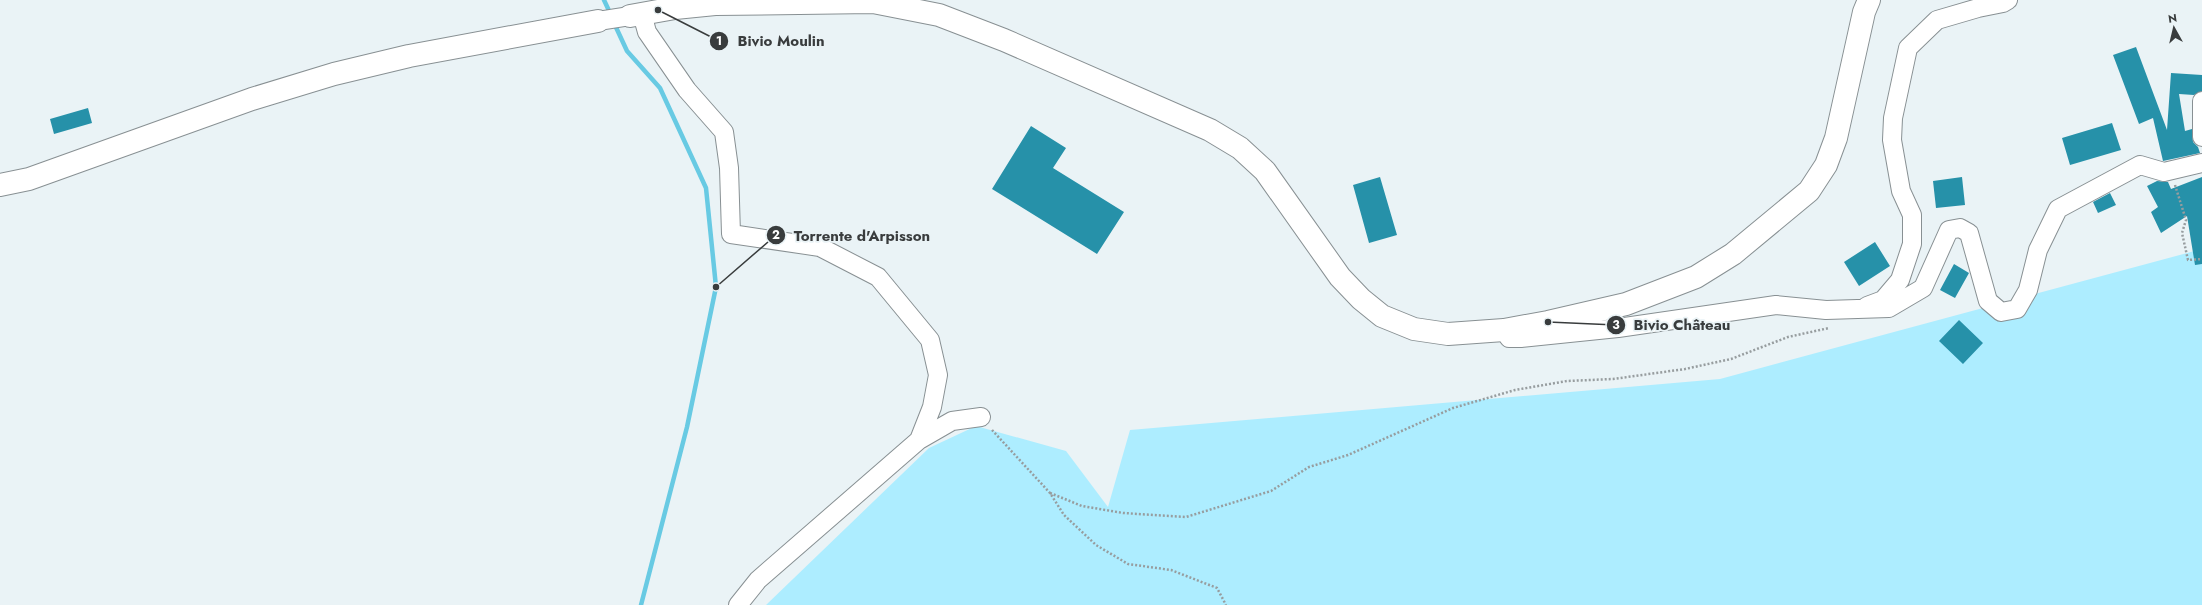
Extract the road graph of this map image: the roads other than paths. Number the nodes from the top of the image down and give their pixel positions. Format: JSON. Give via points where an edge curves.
{"nodes":[{"id":1,"x":1869,"y":0,"type":"edge"},
{"id":2,"x":2008,"y":0,"type":"edge"},
{"id":3,"x":676,"y":4,"type":"edge"},
{"id":4,"x":636,"y":15,"type":"junction"},
{"id":5,"x":598,"y":22,"type":"joint"},
{"id":6,"x":2202,"y":101,"type":"edge"},
{"id":7,"x":2202,"y":137,"type":"edge"},
{"id":8,"x":2202,"y":163,"type":"edge"},
{"id":9,"x":0,"y":185,"type":"edge"},
{"id":10,"x":1857,"y":309,"type":"junction"},
{"id":11,"x":1504,"y":330,"type":"junction"},
{"id":12,"x":981,"y":417,"type":"road end"},
{"id":13,"x":919,"y":440,"type":"junction"},
{"id":14,"x":738,"y":605,"type":"edge"}],
"edges":[{"from":1,"to":11,"type":"main road","via":[[1864,12],[1836,138],[1826,165],[1809,190],[1733,254],[1696,277],[1626,304]]},
{"from":2,"to":10,"type":"street","via":[[2003,4],[1978,8],[1937,20],[1908,48],[1893,118],[1892,140],[1901,191],[1912,215],[1912,244],[1900,280],[1883,300]]},
{"from":3,"to":4,"type":"main road"},
{"from":3,"to":11,"type":"main road","via":[[873,2],[939,15],[1210,130],[1240,148],[1265,171],[1340,277],[1361,300],[1382,316],[1414,329],[1448,334]]},
{"from":4,"to":5,"type":"street"},
{"from":4,"to":13,"type":"street","via":[[687,90],[724,132],[729,168],[731,234],[820,247],[878,278],[930,340],[938,375],[932,407]]},
{"from":5,"to":9,"type":"main road","via":[[409,56],[334,74],[252,99],[29,179]]},
{"from":6,"to":7,"type":"street"},
{"from":8,"to":10,"type":"street","via":[[2164,172],[2140,165],[2058,209],[2038,250],[2028,290],[2017,309],[2001,312],[1988,301],[1969,233],[1960,228],[1949,230],[1924,288],[1889,308]]},
{"from":10,"to":11,"type":"street","via":[[1826,310],[1776,305],[1618,328],[1521,338],[1509,338]]},
{"from":12,"to":13,"type":"street","via":[[952,421]]},
{"from":13,"to":14,"type":"street","via":[[758,580]]}]}
